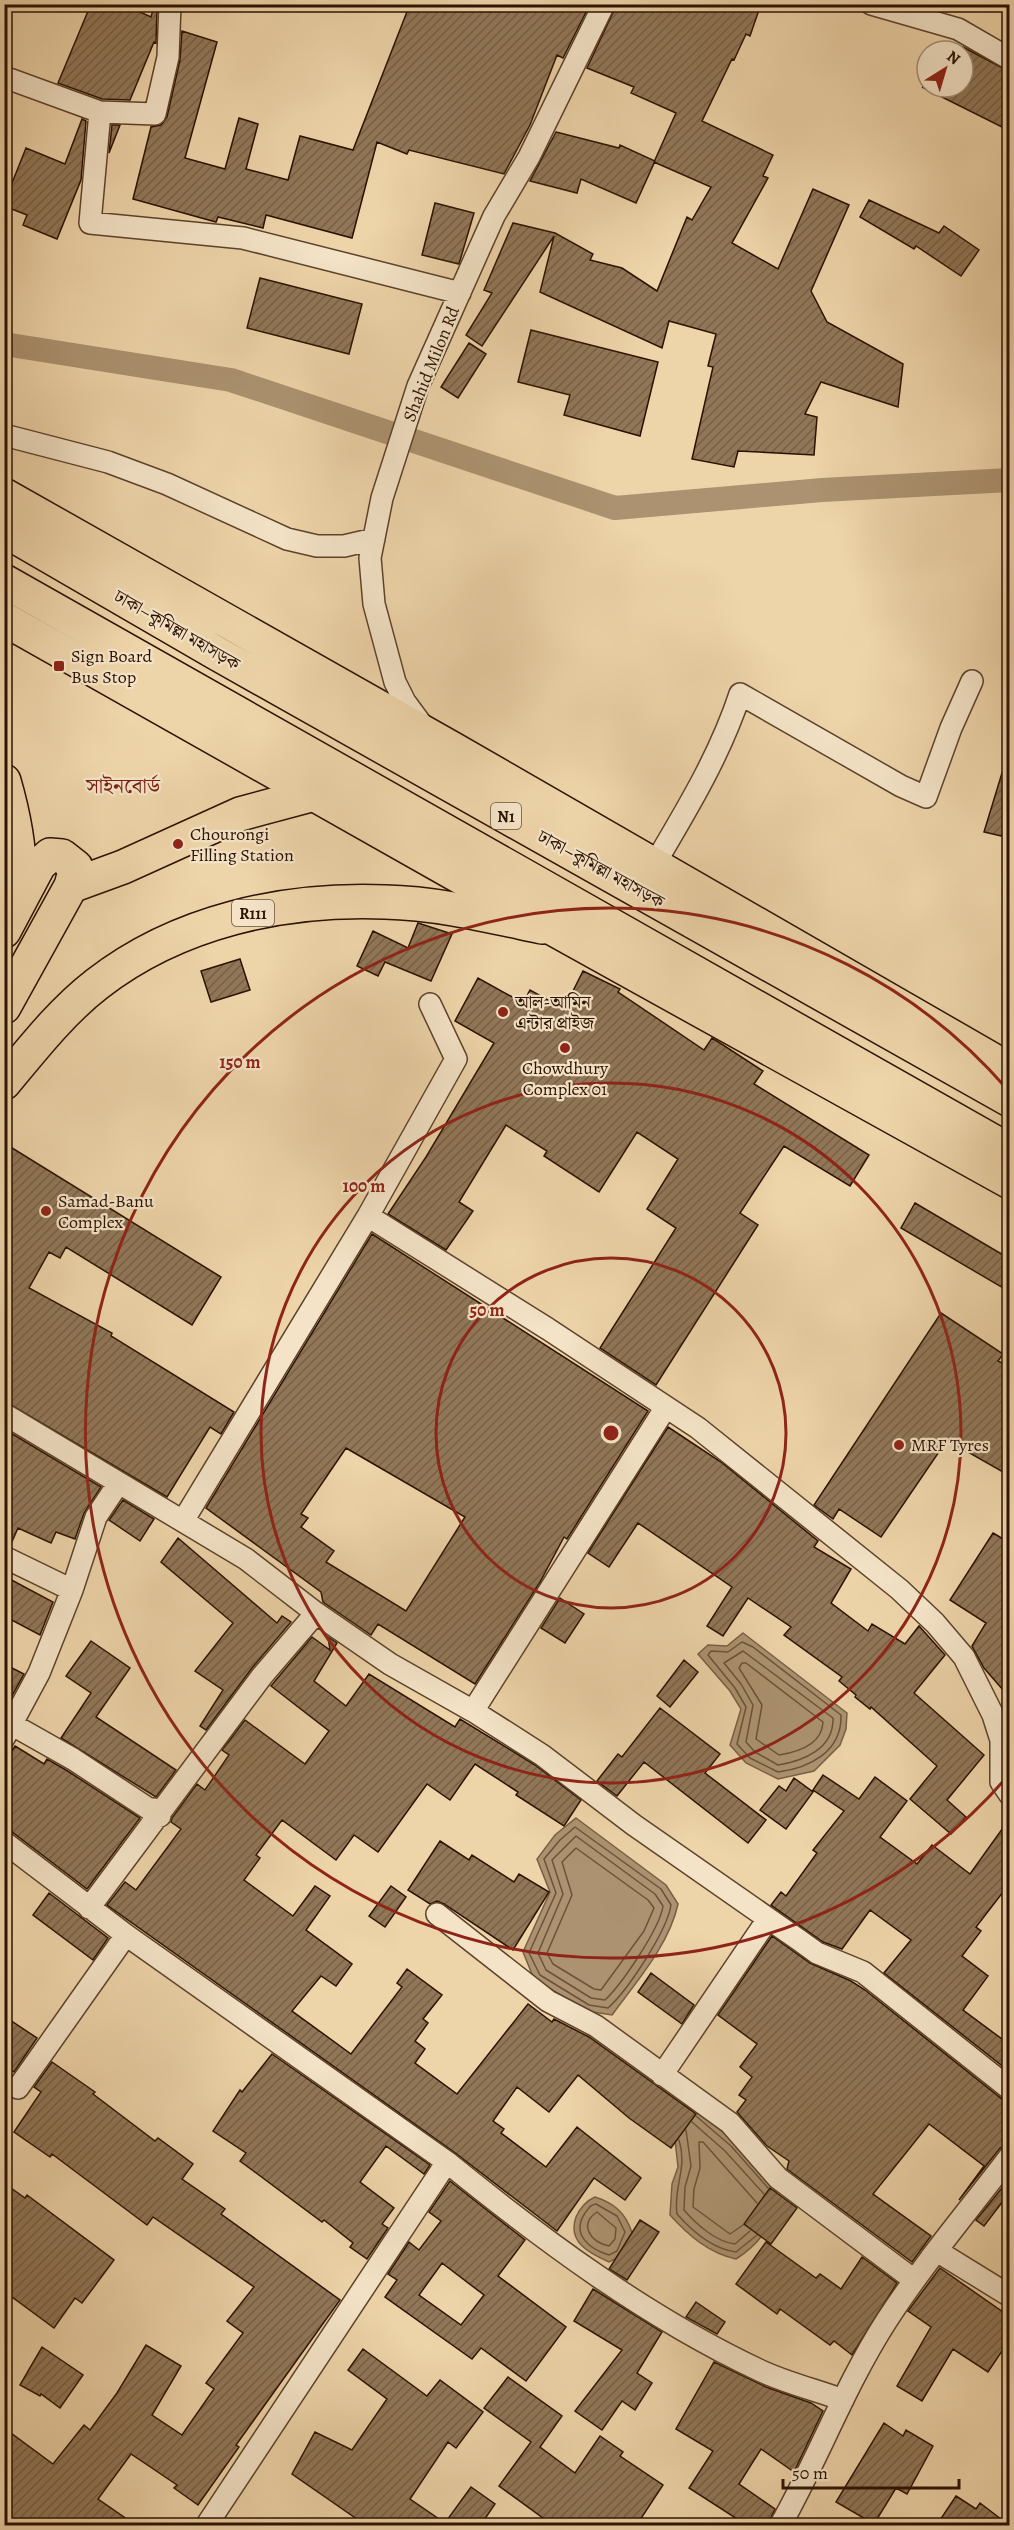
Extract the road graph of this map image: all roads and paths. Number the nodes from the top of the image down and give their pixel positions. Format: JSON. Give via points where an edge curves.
{"nodes":[{"id":1,"x":170,"y":4,"type":"edge"},
{"id":2,"x":604,"y":4,"type":"edge"},
{"id":3,"x":871,"y":4,"type":"edge"},
{"id":4,"x":1010,"y":58,"type":"edge"},
{"id":5,"x":4,"y":77,"type":"edge"},
{"id":6,"x":100,"y":112,"type":"junction"},
{"id":7,"x":460,"y":293,"type":"junction"},
{"id":8,"x":4,"y":435,"type":"edge"},
{"id":9,"x":4,"y":495,"type":"edge"},
{"id":10,"x":4,"y":530,"type":"edge"},
{"id":11,"x":374,"y":539,"type":"junction"},
{"id":12,"x":4,"y":581,"type":"edge"},
{"id":13,"x":4,"y":619,"type":"edge"},
{"id":14,"x":972,"y":681,"type":"dead end"},
{"id":15,"x":434,"y":739,"type":"junction"},
{"id":16,"x":4,"y":782,"type":"edge"},
{"id":17,"x":314,"y":794,"type":"junction"},
{"id":18,"x":654,"y":865,"type":"junction"},
{"id":19,"x":71,"y":886,"type":"junction"},
{"id":20,"x":10,"y":920,"type":"edge"},
{"id":21,"x":558,"y":930,"type":"junction"},
{"id":22,"x":430,"y":1004,"type":"dead end"},
{"id":23,"x":4,"y":1007,"type":"edge"},
{"id":24,"x":1010,"y":1070,"type":"edge"},
{"id":25,"x":4,"y":1083,"type":"edge"},
{"id":26,"x":1010,"y":1100,"type":"edge"},
{"id":27,"x":1010,"y":1151,"type":"edge"},
{"id":28,"x":1010,"y":1182,"type":"edge"},
{"id":29,"x":368,"y":1216,"type":"junction"},
{"id":30,"x":666,"y":1407,"type":"junction"},
{"id":31,"x":4,"y":1414,"type":"edge"},
{"id":32,"x":118,"y":1484,"type":"junction"},
{"id":33,"x":183,"y":1521,"type":"junction"},
{"id":34,"x":4,"y":1557,"type":"edge"},
{"id":35,"x":72,"y":1590,"type":"junction"},
{"id":36,"x":316,"y":1613,"type":"junction"},
{"id":37,"x":473,"y":1711,"type":"junction"},
{"id":38,"x":8,"y":1731,"type":"edge"},
{"id":39,"x":1010,"y":1795,"type":"edge"},
{"id":40,"x":160,"y":1816,"type":"junction"},
{"id":41,"x":4,"y":1842,"type":"edge"},
{"id":42,"x":89,"y":1908,"type":"junction"},
{"id":43,"x":437,"y":1914,"type":"dead end"},
{"id":44,"x":768,"y":1919,"type":"junction"},
{"id":45,"x":126,"y":1935,"type":"junction"},
{"id":46,"x":662,"y":2075,"type":"junction"},
{"id":47,"x":18,"y":2088,"type":"dead end"},
{"id":48,"x":1010,"y":2089,"type":"edge"},
{"id":49,"x":1010,"y":2156,"type":"edge"},
{"id":50,"x":447,"y":2162,"type":"junction"},
{"id":51,"x":937,"y":2251,"type":"junction"},
{"id":52,"x":914,"y":2280,"type":"junction"},
{"id":53,"x":1010,"y":2296,"type":"edge"},
{"id":54,"x":843,"y":2400,"type":"junction"},
{"id":55,"x":207,"y":2526,"type":"edge"},
{"id":56,"x":780,"y":2526,"type":"edge"}],
"edges":[{"from":1,"to":6,"type":"street","via":[[168,57],[155,114]]},
{"from":2,"to":7,"type":"street","name":"Shahid Milon Rd","via":[[529,157],[494,216]]},
{"from":3,"to":4,"type":"street","via":[[958,29]]},
{"from":5,"to":6,"type":"street"},
{"from":6,"to":7,"type":"street","via":[[90,224],[243,238]]},
{"from":7,"to":11,"type":"street","name":"Shahid Milon Rd","via":[[418,386],[382,498]]},
{"from":8,"to":11,"type":"street","via":[[108,462],[167,484],[287,539],[317,546],[344,546]]},
{"from":9,"to":15,"type":"main road"},
{"from":10,"to":26,"type":"main road","name":"ঢাকা–কুমিল্লা মহাসড়ক","number":"N1"},
{"from":11,"to":15,"type":"street","name":"Shahid Milon Rd","via":[[370,558],[374,604],[388,661],[405,702]]},
{"from":12,"to":27,"type":"main road","number":"N1"},
{"from":13,"to":17,"type":"main road"},
{"from":14,"to":18,"type":"street","via":[[926,797],[740,694],[691,802]]},
{"from":15,"to":18,"type":"main road"},
{"from":16,"to":20,"type":"main road","via":[[20,881]]},
{"from":17,"to":19,"type":"main road","via":[[240,813],[123,867]]},
{"from":17,"to":21,"type":"main road"},
{"from":18,"to":24,"type":"main road"},
{"from":19,"to":20,"type":"main road","via":[[76,867],[62,856],[50,855],[39,865]]},
{"from":19,"to":23,"type":"main road"},
{"from":21,"to":25,"type":"main road","number":"R111","via":[[442,907],[385,902],[304,904],[210,924],[137,956],[97,984],[66,1012]]},
{"from":21,"to":28,"type":"main road"},
{"from":22,"to":29,"type":"street","via":[[456,1059]]},
{"from":29,"to":30,"type":"street"},
{"from":29,"to":33,"type":"street"},
{"from":30,"to":37,"type":"street"},
{"from":30,"to":39,"type":"street","via":[[698,1428],[899,1589],[935,1623],[964,1657],[993,1715],[1001,1740],[1001,1782]]},
{"from":31,"to":32,"type":"street"},
{"from":32,"to":33,"type":"street"},
{"from":32,"to":35,"type":"street","via":[[96,1517]]},
{"from":33,"to":36,"type":"street","via":[[246,1559]]},
{"from":34,"to":35,"type":"street"},
{"from":35,"to":38,"type":"street","via":[[39,1673]]},
{"from":36,"to":37,"type":"street","via":[[390,1664]]},
{"from":36,"to":40,"type":"street","via":[[262,1676]]},
{"from":37,"to":44,"type":"street","via":[[542,1755]]},
{"from":38,"to":40,"type":"street","via":[[73,1759]]},
{"from":40,"to":42,"type":"street"},
{"from":41,"to":42,"type":"street"},
{"from":42,"to":45,"type":"street"},
{"from":43,"to":46,"type":"street","via":[[548,2001],[596,2026]]},
{"from":44,"to":46,"type":"street"},
{"from":44,"to":48,"type":"street","via":[[818,1953],[863,1972]]},
{"from":45,"to":47,"type":"street"},
{"from":45,"to":50,"type":"street"},
{"from":46,"to":52,"type":"street","via":[[730,2123],[778,2178]]},
{"from":49,"to":51,"type":"street"},
{"from":50,"to":54,"type":"street","via":[[574,2258],[675,2325],[762,2372]]},
{"from":50,"to":55,"type":"street"},
{"from":51,"to":52,"type":"street"},
{"from":51,"to":53,"type":"street"},
{"from":52,"to":54,"type":"street","via":[[886,2321]]},
{"from":54,"to":56,"type":"street"}]}
